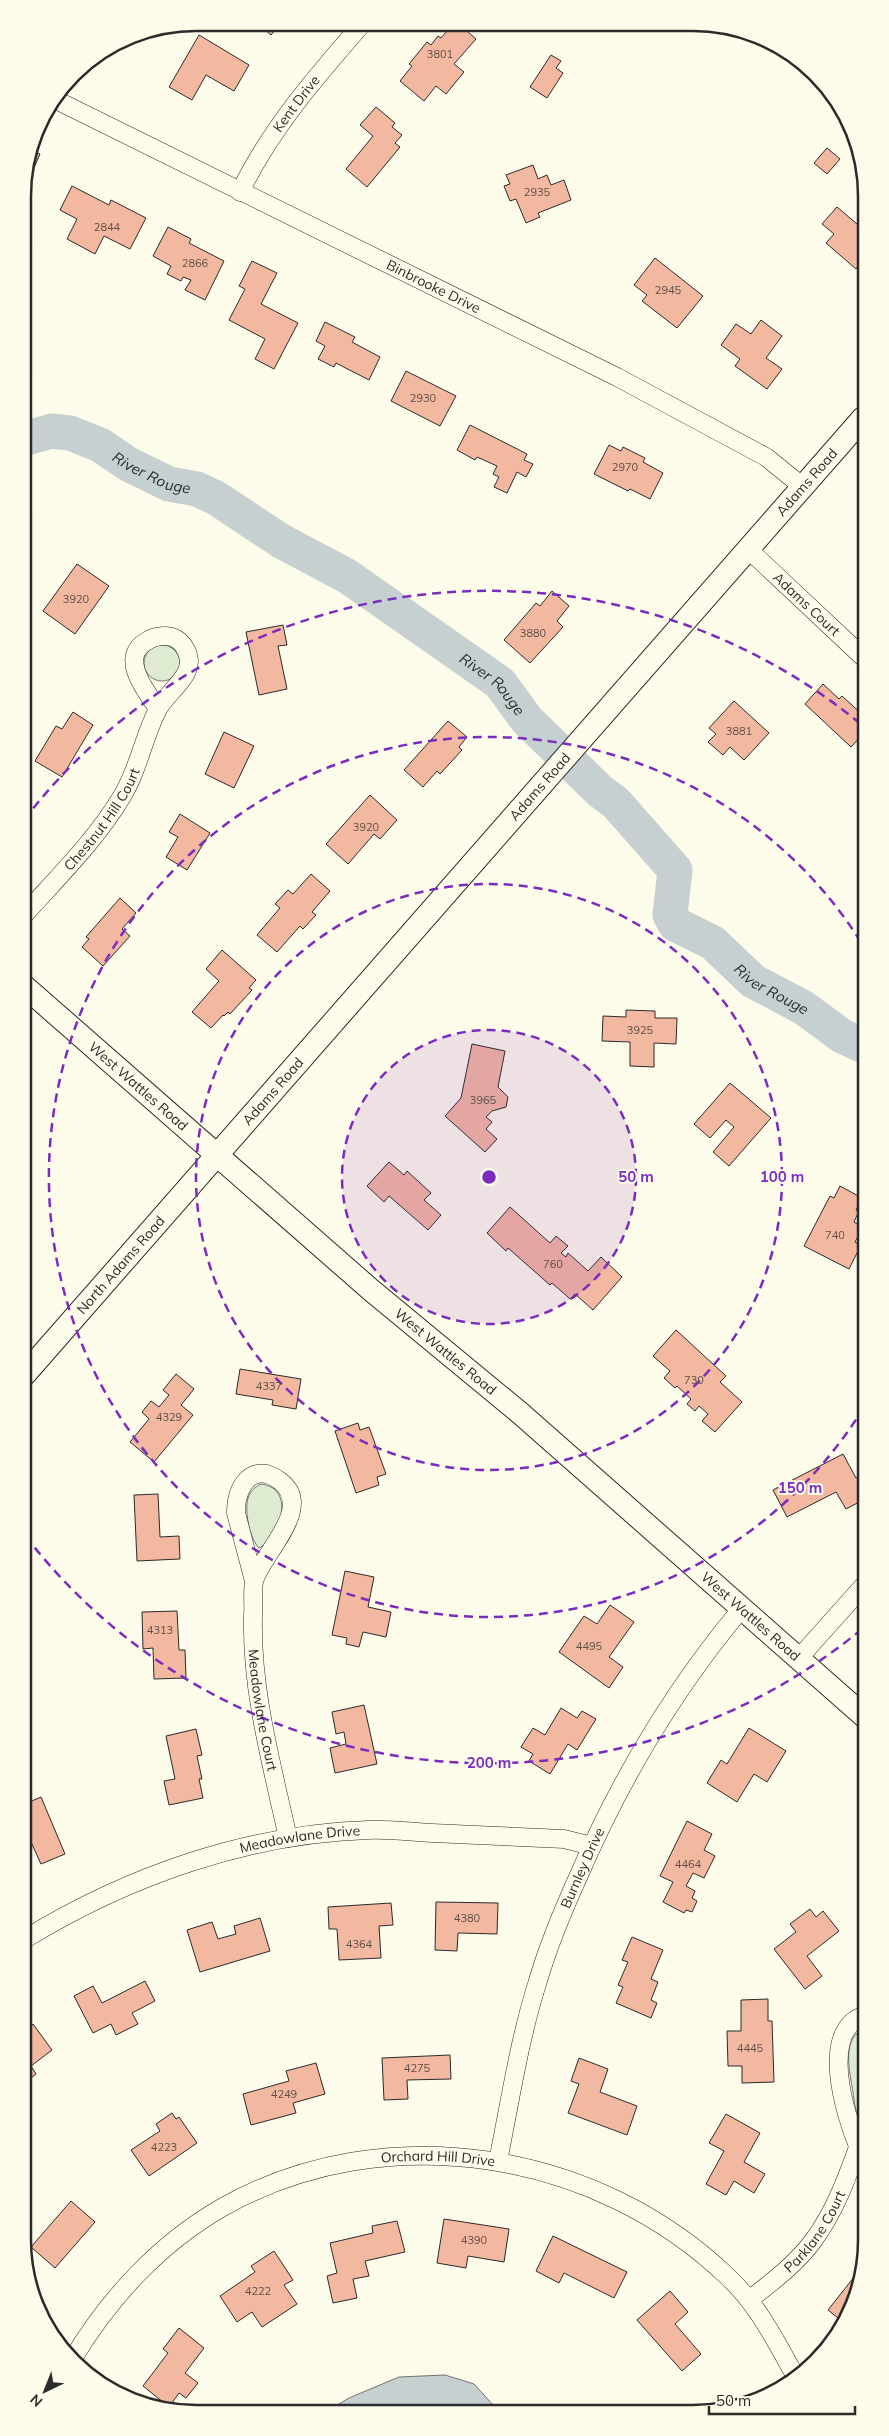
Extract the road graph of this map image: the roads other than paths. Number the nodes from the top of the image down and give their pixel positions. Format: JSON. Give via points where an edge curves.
{"nodes":[{"id":1,"x":356,"y":32,"type":"edge"},
{"id":2,"x":61,"y":102,"type":"edge"},
{"id":3,"x":240,"y":192,"type":"junction"},
{"id":4,"x":858,"y":425,"type":"edge"},
{"id":5,"x":803,"y":487,"type":"junction"},
{"id":6,"x":748,"y":550,"type":"junction"},
{"id":7,"x":858,"y":652,"type":"edge"},
{"id":8,"x":158,"y":709,"type":"dead end"},
{"id":9,"x":32,"y":906,"type":"edge"},
{"id":10,"x":32,"y":993,"type":"edge"},
{"id":11,"x":216,"y":1155,"type":"junction"},
{"id":12,"x":31,"y":1367,"type":"edge"},
{"id":13,"x":254,"y":1581,"type":"junction"},
{"id":14,"x":857,"y":1593,"type":"edge"},
{"id":15,"x":742,"y":1608,"type":"junction"},
{"id":16,"x":799,"y":1658,"type":"junction"},
{"id":17,"x":857,"y":1710,"type":"edge"},
{"id":18,"x":288,"y":1838,"type":"junction"},
{"id":19,"x":592,"y":1846,"type":"junction"},
{"id":20,"x":31,"y":1936,"type":"edge"},
{"id":21,"x":857,"y":2019,"type":"edge"},
{"id":22,"x":857,"y":2144,"type":"edge"},
{"id":23,"x":857,"y":2149,"type":"edge"},
{"id":24,"x":498,"y":2161,"type":"junction"},
{"id":25,"x":749,"y":2300,"type":"junction"},
{"id":26,"x":77,"y":2353,"type":"edge"},
{"id":27,"x":793,"y":2371,"type":"edge"}],
"edges":[{"from":1,"to":3,"type":"street","name":"Kent Drive","via":[[283,119]]},
{"from":2,"to":3,"type":"street","name":"Binbrooke Drive"},
{"from":3,"to":5,"type":"street","name":"Binbrooke Drive","via":[[660,399],[766,458]]},
{"from":4,"to":5,"type":"street","name":"Adams Road"},
{"from":5,"to":6,"type":"street","name":"Adams Road"},
{"from":6,"to":7,"type":"street","name":"Adams Court"},
{"from":6,"to":11,"type":"street","name":"Adams Road"},
{"from":8,"to":9,"type":"street","name":"Chestnut Hill Court","via":[[121,798],[88,842]]},
{"from":10,"to":11,"type":"street","name":"West Wattles Road"},
{"from":11,"to":12,"type":"street","name":"North Adams Road"},
{"from":11,"to":15,"type":"street","name":"West Wattles Road","via":[[371,1290],[520,1413]]},
{"from":13,"to":13,"type":"street","name":"Meadowlane Court","via":[[291,1511],[292,1500],[284,1484],[264,1474],[244,1482],[236,1502]]},
{"from":13,"to":18,"type":"street","name":"Meadowlane Court","via":[[256,1678]]},
{"from":14,"to":16,"type":"street"},
{"from":15,"to":16,"type":"street","name":"West Wattles Road"},
{"from":15,"to":19,"type":"street","name":"Burnley Drive","via":[[704,1656],[648,1739]]},
{"from":16,"to":17,"type":"street","name":"West Wattles Road"},
{"from":18,"to":19,"type":"street","name":"Meadowlane Drive","via":[[369,1830],[564,1840]]},
{"from":18,"to":20,"type":"street","name":"Meadowlane Drive","via":[[139,1880]]},
{"from":19,"to":24,"type":"street","name":"Burnley Drive","via":[[536,1984]]},
{"from":21,"to":22,"type":"street","via":[[845,2030],[839,2053],[849,2125]]},
{"from":23,"to":25,"type":"street","name":"Parklane Court","via":[[842,2189],[813,2241],[782,2274]]},
{"from":24,"to":25,"type":"street","name":"Orchard Hill Drive","via":[[575,2181],[644,2215],[704,2256]]},
{"from":24,"to":26,"type":"street","name":"Orchard Hill Drive","via":[[425,2155],[367,2160],[306,2172],[246,2196],[194,2226],[134,2276]]},
{"from":25,"to":27,"type":"street","name":"Orchard Hill Drive"}]}
